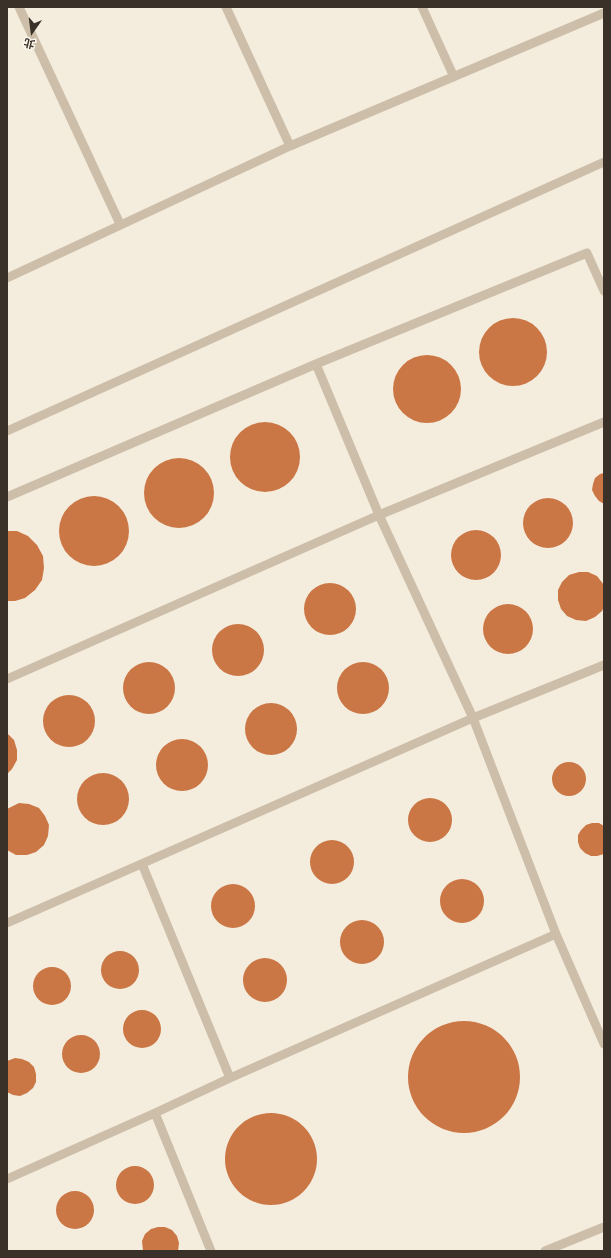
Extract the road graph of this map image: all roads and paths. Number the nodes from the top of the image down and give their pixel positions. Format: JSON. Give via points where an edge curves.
{"nodes":[{"id":1,"x":19,"y":7,"type":"edge"},
{"id":2,"x":226,"y":7,"type":"edge"},
{"id":3,"x":422,"y":7,"type":"edge"},
{"id":4,"x":604,"y":13,"type":"edge"},
{"id":5,"x":454,"y":77,"type":"junction"},
{"id":6,"x":290,"y":146,"type":"junction"},
{"id":7,"x":604,"y":162,"type":"edge"},
{"id":8,"x":120,"y":224,"type":"junction"},
{"id":9,"x":7,"y":278,"type":"edge"},
{"id":10,"x":604,"y":291,"type":"edge"},
{"id":11,"x":316,"y":364,"type":"junction"},
{"id":12,"x":604,"y":422,"type":"edge"},
{"id":13,"x":7,"y":431,"type":"edge"},
{"id":14,"x":7,"y":497,"type":"edge"},
{"id":15,"x":379,"y":515,"type":"junction"},
{"id":16,"x":604,"y":665,"type":"edge"},
{"id":17,"x":7,"y":679,"type":"edge"},
{"id":18,"x":473,"y":718,"type":"junction"},
{"id":19,"x":142,"y":864,"type":"junction"},
{"id":20,"x":7,"y":923,"type":"edge"},
{"id":21,"x":556,"y":934,"type":"junction"},
{"id":22,"x":604,"y":1044,"type":"edge"},
{"id":23,"x":230,"y":1078,"type":"junction"},
{"id":24,"x":155,"y":1113,"type":"junction"},
{"id":25,"x":7,"y":1179,"type":"edge"},
{"id":26,"x":604,"y":1227,"type":"edge"},
{"id":27,"x":211,"y":1251,"type":"edge"},
{"id":28,"x":545,"y":1251,"type":"edge"}],
"edges":[{"from":1,"to":8,"type":"lane"},
{"from":2,"to":6,"type":"lane"},
{"from":3,"to":5,"type":"lane"},
{"from":4,"to":5,"type":"lane"},
{"from":5,"to":6,"type":"lane"},
{"from":6,"to":8,"type":"lane"},
{"from":7,"to":13,"type":"lane"},
{"from":8,"to":9,"type":"lane"},
{"from":10,"to":11,"type":"lane","via":[[587,252]]},
{"from":11,"to":14,"type":"lane"},
{"from":11,"to":15,"type":"lane"},
{"from":12,"to":15,"type":"lane"},
{"from":15,"to":17,"type":"lane"},
{"from":15,"to":18,"type":"lane"},
{"from":16,"to":18,"type":"lane"},
{"from":18,"to":19,"type":"lane"},
{"from":18,"to":21,"type":"lane"},
{"from":19,"to":20,"type":"lane"},
{"from":19,"to":23,"type":"lane"},
{"from":21,"to":22,"type":"lane"},
{"from":21,"to":23,"type":"lane"},
{"from":23,"to":24,"type":"lane"},
{"from":24,"to":25,"type":"lane"},
{"from":24,"to":27,"type":"lane"},
{"from":26,"to":28,"type":"lane"}]}
